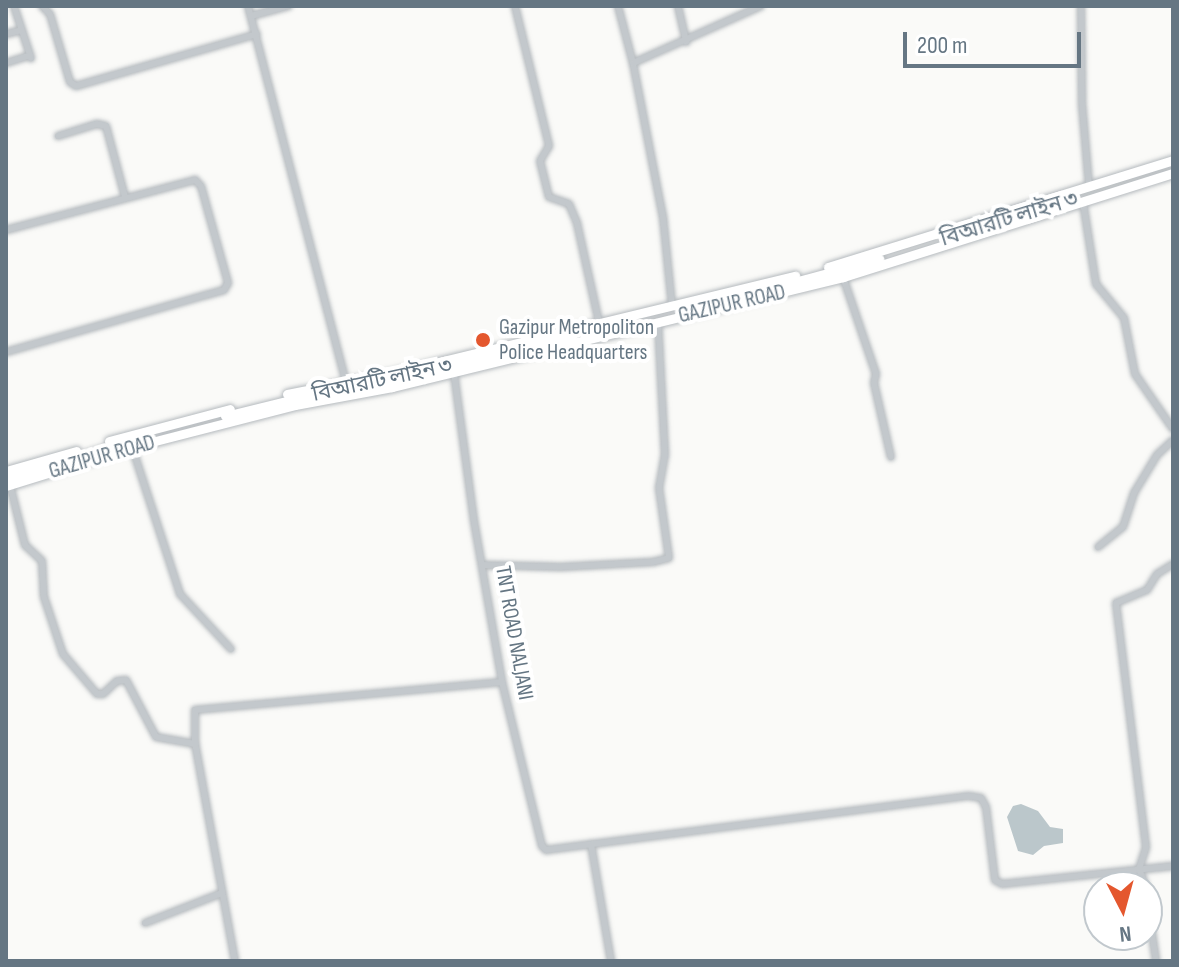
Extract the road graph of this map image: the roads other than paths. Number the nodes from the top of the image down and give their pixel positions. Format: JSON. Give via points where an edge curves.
{"nodes":[{"id":1,"x":14,"y":6,"type":"edge"},
{"id":2,"x":42,"y":6,"type":"edge"},
{"id":3,"x":248,"y":6,"type":"edge"},
{"id":4,"x":289,"y":6,"type":"edge"},
{"id":5,"x":515,"y":6,"type":"edge"},
{"id":6,"x":618,"y":6,"type":"edge"},
{"id":7,"x":678,"y":6,"type":"edge"},
{"id":8,"x":761,"y":6,"type":"edge"},
{"id":9,"x":1081,"y":6,"type":"edge"},
{"id":10,"x":750,"y":8,"type":"edge"},
{"id":11,"x":251,"y":16,"type":"junction"},
{"id":12,"x":22,"y":30,"type":"junction"},
{"id":13,"x":6,"y":34,"type":"edge"},
{"id":14,"x":257,"y":34,"type":"junction"},
{"id":15,"x":686,"y":42,"type":"junction"},
{"id":16,"x":6,"y":63,"type":"edge"},
{"id":17,"x":633,"y":63,"type":"junction"},
{"id":18,"x":58,"y":136,"type":"dead end"},
{"id":19,"x":1173,"y":160,"type":"edge"},
{"id":20,"x":1173,"y":167,"type":"edge"},
{"id":21,"x":1173,"y":173,"type":"edge"},
{"id":22,"x":1089,"y":187,"type":"junction"},
{"id":23,"x":125,"y":197,"type":"junction"},
{"id":24,"x":1083,"y":202,"type":"junction"},
{"id":25,"x":6,"y":230,"type":"edge"},
{"id":26,"x":843,"y":277,"type":"junction"},
{"id":27,"x":672,"y":306,"type":"junction"},
{"id":28,"x":658,"y":321,"type":"junction"},
{"id":29,"x":599,"y":322,"type":"junction"},
{"id":30,"x":6,"y":352,"type":"edge"},
{"id":31,"x":454,"y":373,"type":"junction"},
{"id":32,"x":346,"y":382,"type":"junction"},
{"id":33,"x":1173,"y":429,"type":"edge"},
{"id":34,"x":1173,"y":440,"type":"edge"},
{"id":35,"x":132,"y":447,"type":"junction"},
{"id":36,"x":891,"y":457,"type":"dead end"},
{"id":37,"x":6,"y":471,"type":"edge"},
{"id":38,"x":7,"y":483,"type":"edge"},
{"id":39,"x":1098,"y":547,"type":"dead end"},
{"id":40,"x":1173,"y":564,"type":"edge"},
{"id":41,"x":483,"y":565,"type":"junction"},
{"id":42,"x":231,"y":649,"type":"dead end"},
{"id":43,"x":502,"y":682,"type":"junction"},
{"id":44,"x":195,"y":744,"type":"junction"},
{"id":45,"x":591,"y":844,"type":"junction"},
{"id":46,"x":1173,"y":866,"type":"edge"},
{"id":47,"x":1139,"y":869,"type":"junction"},
{"id":48,"x":222,"y":893,"type":"junction"},
{"id":49,"x":145,"y":923,"type":"dead end"},
{"id":50,"x":235,"y":961,"type":"edge"},
{"id":51,"x":611,"y":961,"type":"edge"}],
"edges":[{"from":1,"to":12,"type":"street"},
{"from":2,"to":14,"type":"street","via":[[50,14],[70,82],[76,86]]},
{"from":3,"to":11,"type":"street"},
{"from":4,"to":11,"type":"street"},
{"from":5,"to":29,"type":"street","via":[[549,146],[540,161],[549,197],[569,204],[577,223]]},
{"from":6,"to":17,"type":"street"},
{"from":7,"to":15,"type":"street"},
{"from":8,"to":10,"type":"street"},
{"from":9,"to":22,"type":"street"},
{"from":10,"to":15,"type":"street"},
{"from":11,"to":14,"type":"street"},
{"from":12,"to":13,"type":"street"},
{"from":12,"to":16,"type":"street","via":[[31,57]]},
{"from":14,"to":32,"type":"street"},
{"from":15,"to":17,"type":"street"},
{"from":17,"to":27,"type":"street","via":[[663,217]]},
{"from":18,"to":23,"type":"street","via":[[106,126]]},
{"from":19,"to":22,"type":"main road","name":"GAZIPUR ROAD"},
{"from":20,"to":38,"type":"main road","name":"বিআরটি লাইন ৩","via":[[810,279],[173,429]]},
{"from":21,"to":24,"type":"main road","name":"GAZIPUR ROAD"},
{"from":22,"to":27,"type":"main road","name":"GAZIPUR ROAD","via":[[820,270]]},
{"from":23,"to":25,"type":"street"},
{"from":23,"to":30,"type":"street","via":[[198,181],[227,287]]},
{"from":24,"to":26,"type":"main road","name":"GAZIPUR ROAD"},
{"from":24,"to":33,"type":"street","via":[[1096,284],[1124,318],[1132,366]]},
{"from":26,"to":28,"type":"main road","name":"GAZIPUR ROAD"},
{"from":26,"to":36,"type":"street","via":[[876,374]]},
{"from":27,"to":29,"type":"main road","name":"GAZIPUR ROAD"},
{"from":28,"to":31,"type":"main road","name":"GAZIPUR ROAD"},
{"from":28,"to":41,"type":"street","via":[[665,455],[659,488],[669,558],[561,567]]},
{"from":29,"to":32,"type":"main road","name":"GAZIPUR ROAD"},
{"from":31,"to":35,"type":"main road","name":"GAZIPUR ROAD","via":[[295,405]]},
{"from":31,"to":41,"type":"street","name":"TNT ROAD NALJANI"},
{"from":32,"to":37,"type":"main road","name":"GAZIPUR ROAD"},
{"from":34,"to":39,"type":"street","via":[[1134,493],[1123,527]]},
{"from":35,"to":38,"type":"main road","name":"GAZIPUR ROAD"},
{"from":35,"to":42,"type":"street","via":[[180,594]]},
{"from":38,"to":44,"type":"street","via":[[25,545],[42,561],[44,597],[63,654],[97,694],[126,680],[156,737]]},
{"from":40,"to":47,"type":"street","via":[[1157,574],[1147,590],[1116,603],[1146,847]]},
{"from":41,"to":43,"type":"street","name":"TNT ROAD NALJANI"},
{"from":43,"to":44,"type":"street","via":[[195,710]]},
{"from":43,"to":45,"type":"street","name":"TNT ROAD NALJANI","via":[[542,846],[546,850]]},
{"from":44,"to":48,"type":"street"},
{"from":45,"to":47,"type":"street","via":[[969,796],[981,798],[986,807],[995,880],[1002,884]]},
{"from":45,"to":51,"type":"street"},
{"from":46,"to":47,"type":"street"},
{"from":48,"to":49,"type":"street"},
{"from":48,"to":50,"type":"street"}]}
